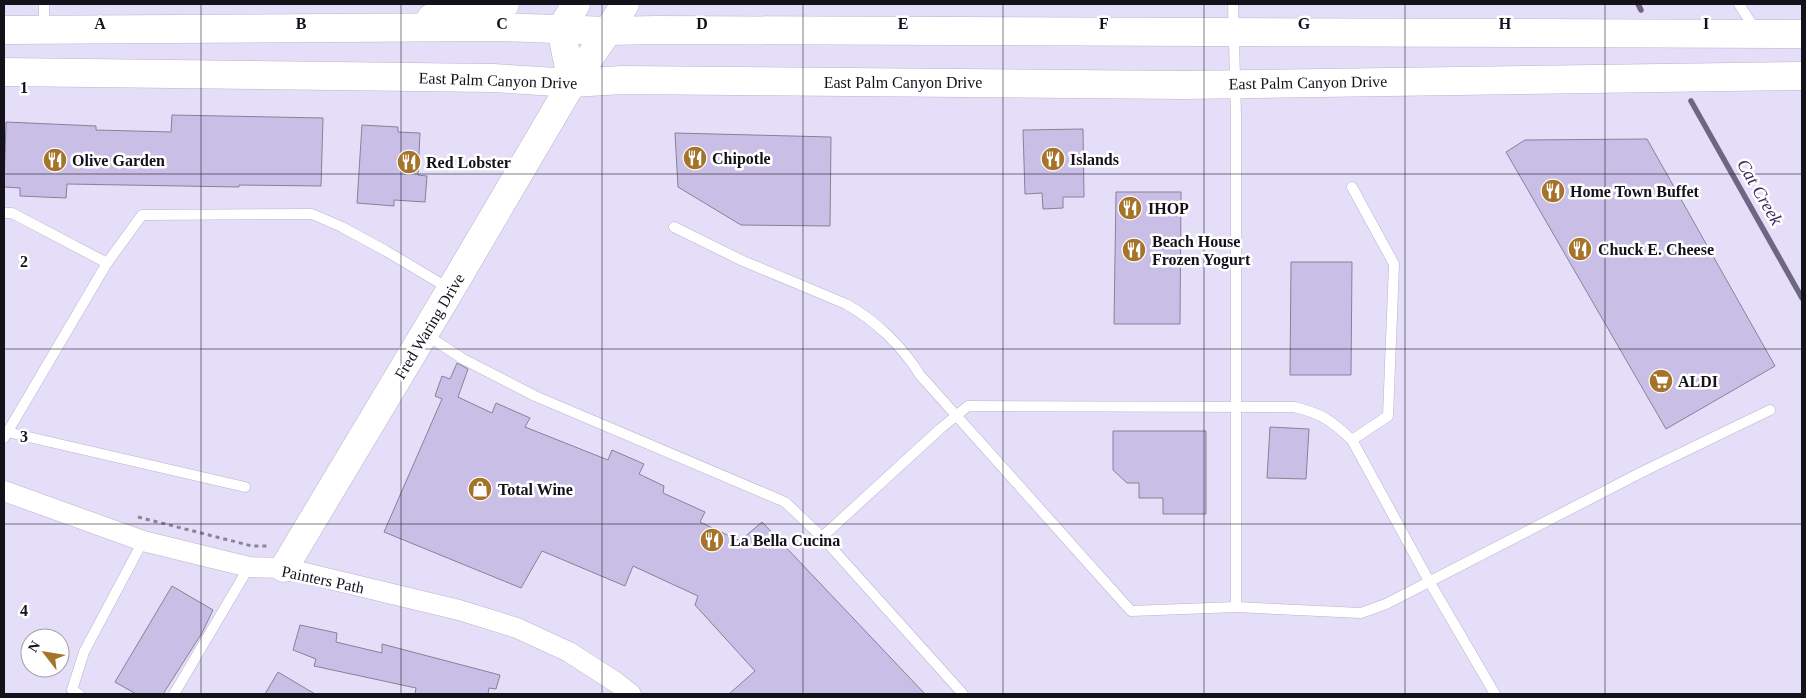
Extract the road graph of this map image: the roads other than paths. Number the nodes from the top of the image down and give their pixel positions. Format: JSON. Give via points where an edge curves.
{"nodes":[{"id":1,"x":505,"y":4,"type":"edge"},
{"id":2,"x":576,"y":4,"type":"edge"},
{"id":3,"x":624,"y":4,"type":"edge"},
{"id":4,"x":1233,"y":4,"type":"edge"},
{"id":5,"x":1739,"y":4,"type":"edge"},
{"id":6,"x":44,"y":17,"type":"edge"},
{"id":7,"x":399,"y":28,"type":"junction"},
{"id":8,"x":561,"y":29,"type":"junction"},
{"id":9,"x":4,"y":30,"type":"edge"},
{"id":10,"x":608,"y":31,"type":"junction"},
{"id":11,"x":1234,"y":32,"type":"junction"},
{"id":12,"x":1758,"y":34,"type":"junction"},
{"id":13,"x":1802,"y":34,"type":"edge"},
{"id":14,"x":4,"y":72,"type":"edge"},
{"id":15,"x":1802,"y":76,"type":"edge"},
{"id":16,"x":572,"y":83,"type":"junction"},
{"id":17,"x":1236,"y":83,"type":"junction"},
{"id":18,"x":1352,"y":188,"type":"dead end"},
{"id":19,"x":4,"y":213,"type":"edge"},
{"id":20,"x":674,"y":227,"type":"dead end"},
{"id":21,"x":107,"y":263,"type":"junction"},
{"id":22,"x":451,"y":289,"type":"junction"},
{"id":23,"x":424,"y":334,"type":"junction"},
{"id":24,"x":1236,"y":408,"type":"junction"},
{"id":25,"x":1770,"y":410,"type":"dead end"},
{"id":26,"x":956,"y":416,"type":"junction"},
{"id":27,"x":5,"y":435,"type":"edge"},
{"id":28,"x":1352,"y":440,"type":"junction"},
{"id":29,"x":245,"y":487,"type":"dead end"},
{"id":30,"x":4,"y":491,"type":"edge"},
{"id":31,"x":822,"y":537,"type":"junction"},
{"id":32,"x":143,"y":541,"type":"junction"},
{"id":33,"x":249,"y":567,"type":"junction"},
{"id":34,"x":284,"y":568,"type":"junction"},
{"id":35,"x":1429,"y":580,"type":"junction"},
{"id":36,"x":1236,"y":608,"type":"junction"},
{"id":37,"x":73,"y":693,"type":"edge"},
{"id":38,"x":174,"y":694,"type":"edge"},
{"id":39,"x":630,"y":694,"type":"edge"},
{"id":40,"x":963,"y":694,"type":"edge"},
{"id":41,"x":1494,"y":694,"type":"edge"}],
"edges":[{"from":1,"to":7,"type":"main road","via":[[463,9]]},
{"from":2,"to":8,"type":"main road"},
{"from":3,"to":10,"type":"main road","name":"Fred Waring Drive"},
{"from":4,"to":11,"type":"lane"},
{"from":5,"to":12,"type":"lane"},
{"from":6,"to":7,"type":"main road"},
{"from":6,"to":9,"type":"main road"},
{"from":7,"to":8,"type":"main road"},
{"from":8,"to":10,"type":"main road"},
{"from":8,"to":16,"type":"main road"},
{"from":10,"to":11,"type":"main road"},
{"from":10,"to":16,"type":"main road","name":"Fred Waring Drive"},
{"from":11,"to":12,"type":"main road"},
{"from":11,"to":17,"type":"lane"},
{"from":12,"to":13,"type":"main road"},
{"from":14,"to":16,"type":"main road","name":"East Palm Canyon Drive","via":[[494,78]]},
{"from":15,"to":17,"type":"main road","name":"East Palm Canyon Drive"},
{"from":16,"to":17,"type":"main road","name":"East Palm Canyon Drive","via":[[622,80]]},
{"from":16,"to":22,"type":"main road","name":"Fred Waring Drive"},
{"from":17,"to":24,"type":"lane"},
{"from":18,"to":28,"type":"lane","via":[[1394,264],[1388,416]]},
{"from":19,"to":21,"type":"lane","via":[[12,213]]},
{"from":20,"to":26,"type":"lane","via":[[743,261],[858,310],[908,356]]},
{"from":21,"to":22,"type":"lane","via":[[142,215],[312,214],[342,226]]},
{"from":21,"to":27,"type":"lane"},
{"from":22,"to":23,"type":"main road","name":"Fred Waring Drive"},
{"from":23,"to":31,"type":"lane","via":[[463,359],[535,396],[785,502]]},
{"from":23,"to":34,"type":"main road","name":"Fred Waring Drive"},
{"from":24,"to":26,"type":"lane","via":[[968,406]]},
{"from":24,"to":28,"type":"lane","via":[[1294,407],[1313,411],[1334,423]]},
{"from":24,"to":36,"type":"lane"},
{"from":25,"to":35,"type":"lane"},
{"from":26,"to":31,"type":"lane"},
{"from":26,"to":36,"type":"lane","via":[[1131,610]]},
{"from":27,"to":29,"type":"lane"},
{"from":28,"to":35,"type":"lane"},
{"from":30,"to":32,"type":"street","name":"Painters Path"},
{"from":31,"to":40,"type":"lane"},
{"from":32,"to":33,"type":"street","name":"Painters Path"},
{"from":32,"to":37,"type":"lane","via":[[84,652]]},
{"from":33,"to":34,"type":"street","name":"Painters Path"},
{"from":33,"to":38,"type":"lane"},
{"from":34,"to":39,"type":"street","name":"Painters Path","via":[[459,610],[518,628],[569,652]]},
{"from":35,"to":36,"type":"lane","via":[[1386,604],[1361,613]]},
{"from":35,"to":41,"type":"lane"}]}
